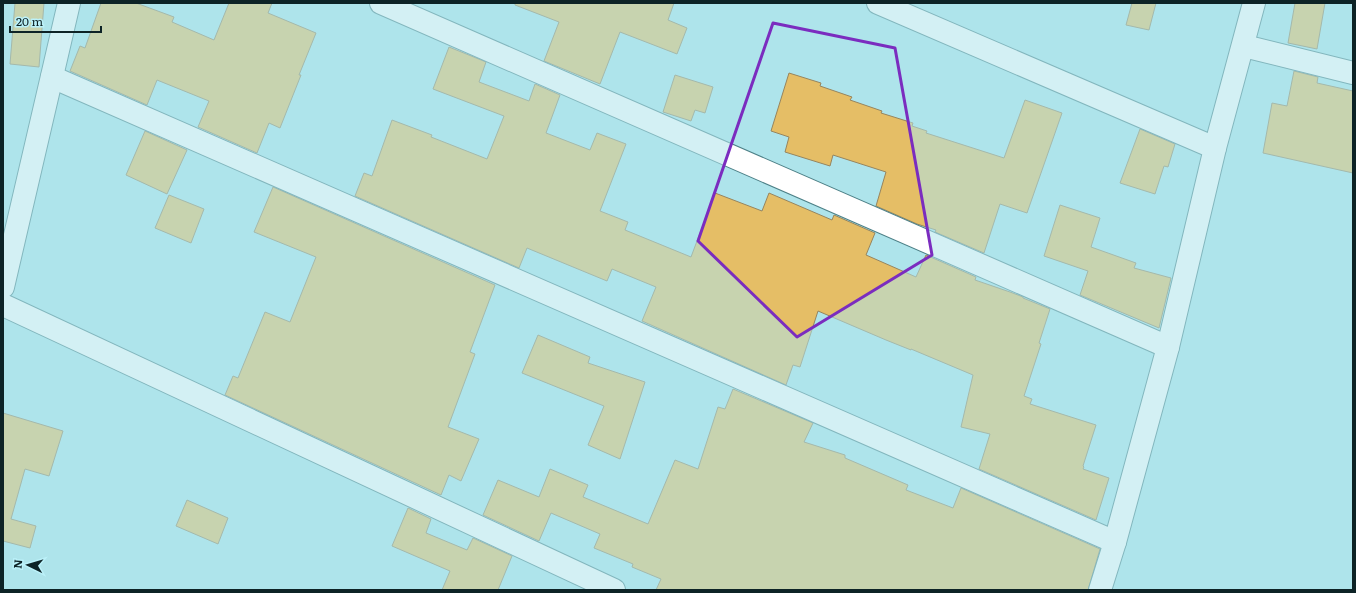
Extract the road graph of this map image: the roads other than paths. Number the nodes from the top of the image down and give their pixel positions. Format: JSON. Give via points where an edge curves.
{"nodes":[{"id":1,"x":69,"y":3,"type":"edge"},
{"id":2,"x":382,"y":3,"type":"edge"},
{"id":3,"x":878,"y":3,"type":"edge"},
{"id":4,"x":1254,"y":3,"type":"edge"},
{"id":5,"x":1244,"y":46,"type":"junction"},
{"id":6,"x":1353,"y":72,"type":"edge"},
{"id":7,"x":52,"y":77,"type":"junction"},
{"id":8,"x":1215,"y":148,"type":"junction"},
{"id":9,"x":3,"y":287,"type":"edge"},
{"id":10,"x":3,"y":305,"type":"edge"},
{"id":11,"x":1168,"y":347,"type":"junction"},
{"id":12,"x":1115,"y":542,"type":"junction"},
{"id":13,"x":614,"y":590,"type":"edge"},
{"id":14,"x":1100,"y":590,"type":"edge"}],
"edges":[{"from":1,"to":7,"type":"street"},
{"from":2,"to":11,"type":"street"},
{"from":3,"to":8,"type":"street"},
{"from":4,"to":5,"type":"street"},
{"from":5,"to":6,"type":"street"},
{"from":5,"to":8,"type":"street"},
{"from":7,"to":9,"type":"street"},
{"from":7,"to":12,"type":"street"},
{"from":8,"to":11,"type":"street"},
{"from":10,"to":13,"type":"street"},
{"from":11,"to":12,"type":"street"},
{"from":12,"to":14,"type":"street"}]}
